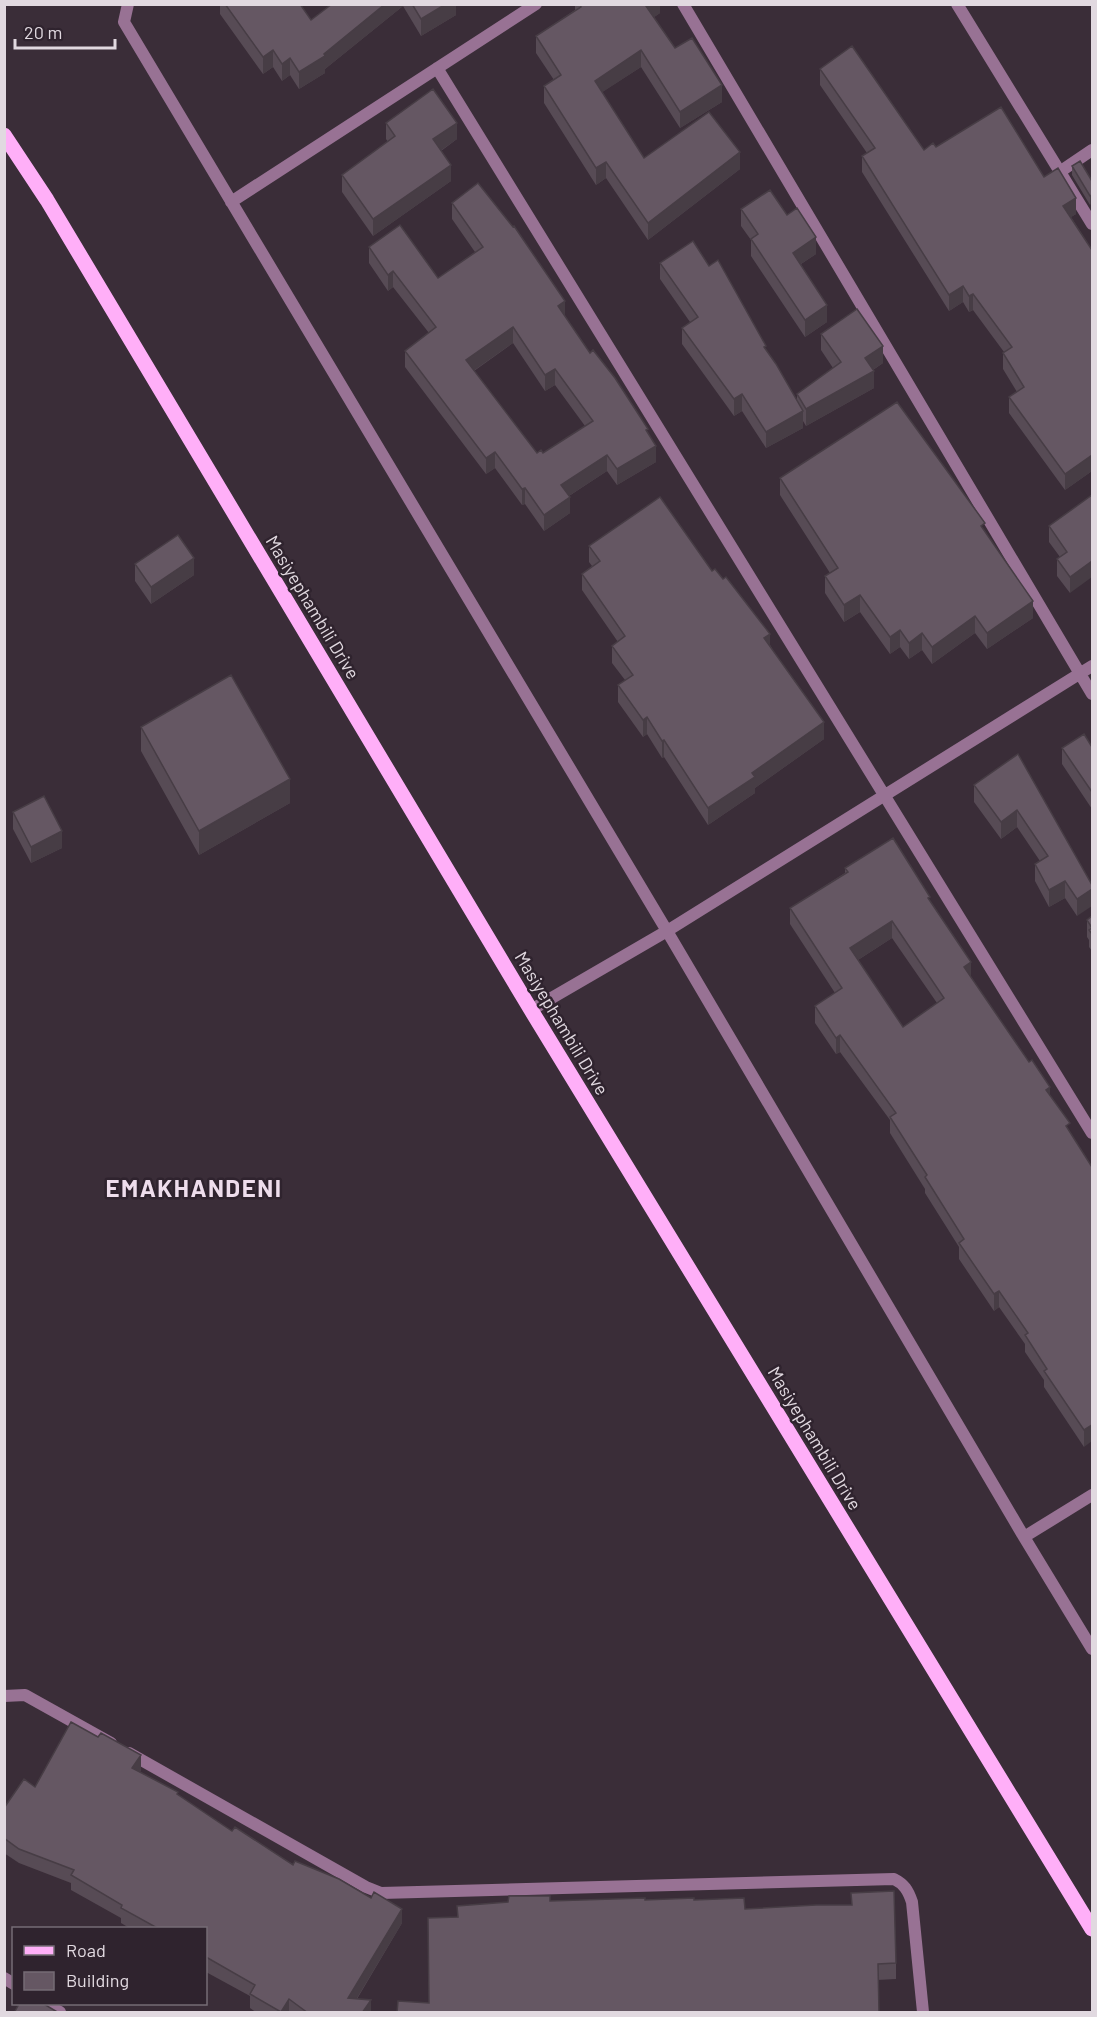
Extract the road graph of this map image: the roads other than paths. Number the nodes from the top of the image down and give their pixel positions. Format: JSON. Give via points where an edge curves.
{"nodes":[{"id":1,"x":128,"y":4,"type":"edge"},
{"id":2,"x":536,"y":4,"type":"edge"},
{"id":3,"x":683,"y":4,"type":"edge"},
{"id":4,"x":957,"y":4,"type":"edge"},
{"id":5,"x":437,"y":68,"type":"junction"},
{"id":6,"x":4,"y":135,"type":"edge"},
{"id":7,"x":1092,"y":150,"type":"edge"},
{"id":8,"x":1061,"y":171,"type":"junction"},
{"id":9,"x":231,"y":202,"type":"junction"},
{"id":10,"x":1092,"y":224,"type":"edge"},
{"id":11,"x":1092,"y":666,"type":"edge"},
{"id":12,"x":1080,"y":674,"type":"junction"},
{"id":13,"x":1092,"y":694,"type":"edge"},
{"id":14,"x":885,"y":794,"type":"junction"},
{"id":15,"x":667,"y":931,"type":"junction"},
{"id":16,"x":531,"y":1011,"type":"junction"},
{"id":17,"x":1092,"y":1133,"type":"edge"},
{"id":18,"x":1092,"y":1495,"type":"edge"},
{"id":19,"x":1024,"y":1537,"type":"junction"},
{"id":20,"x":1092,"y":1649,"type":"edge"},
{"id":21,"x":4,"y":1696,"type":"edge"},
{"id":22,"x":1092,"y":1929,"type":"edge"},
{"id":23,"x":47,"y":2005,"type":"edge"},
{"id":24,"x":60,"y":2013,"type":"edge"},
{"id":25,"x":923,"y":2013,"type":"edge"}],
"edges":[{"from":1,"to":9,"type":"street","via":[[124,22]]},
{"from":2,"to":5,"type":"street"},
{"from":3,"to":12,"type":"street"},
{"from":4,"to":8,"type":"street"},
{"from":5,"to":9,"type":"street"},
{"from":5,"to":14,"type":"street"},
{"from":6,"to":16,"type":"main road","name":"Masiyephambili Drive","via":[[47,200]]},
{"from":7,"to":8,"type":"street"},
{"from":8,"to":10,"type":"street"},
{"from":9,"to":15,"type":"street"},
{"from":11,"to":12,"type":"street"},
{"from":12,"to":13,"type":"street"},
{"from":12,"to":14,"type":"street"},
{"from":14,"to":15,"type":"street"},
{"from":14,"to":17,"type":"street"},
{"from":15,"to":16,"type":"street"},
{"from":15,"to":19,"type":"street"},
{"from":16,"to":22,"type":"main road","name":"Masiyephambili Drive"},
{"from":18,"to":19,"type":"street"},
{"from":19,"to":20,"type":"street"},
{"from":21,"to":25,"type":"street","via":[[25,1695],[381,1893],[894,1879],[909,1891],[912,1902]]},
{"from":23,"to":24,"type":"street"}]}
